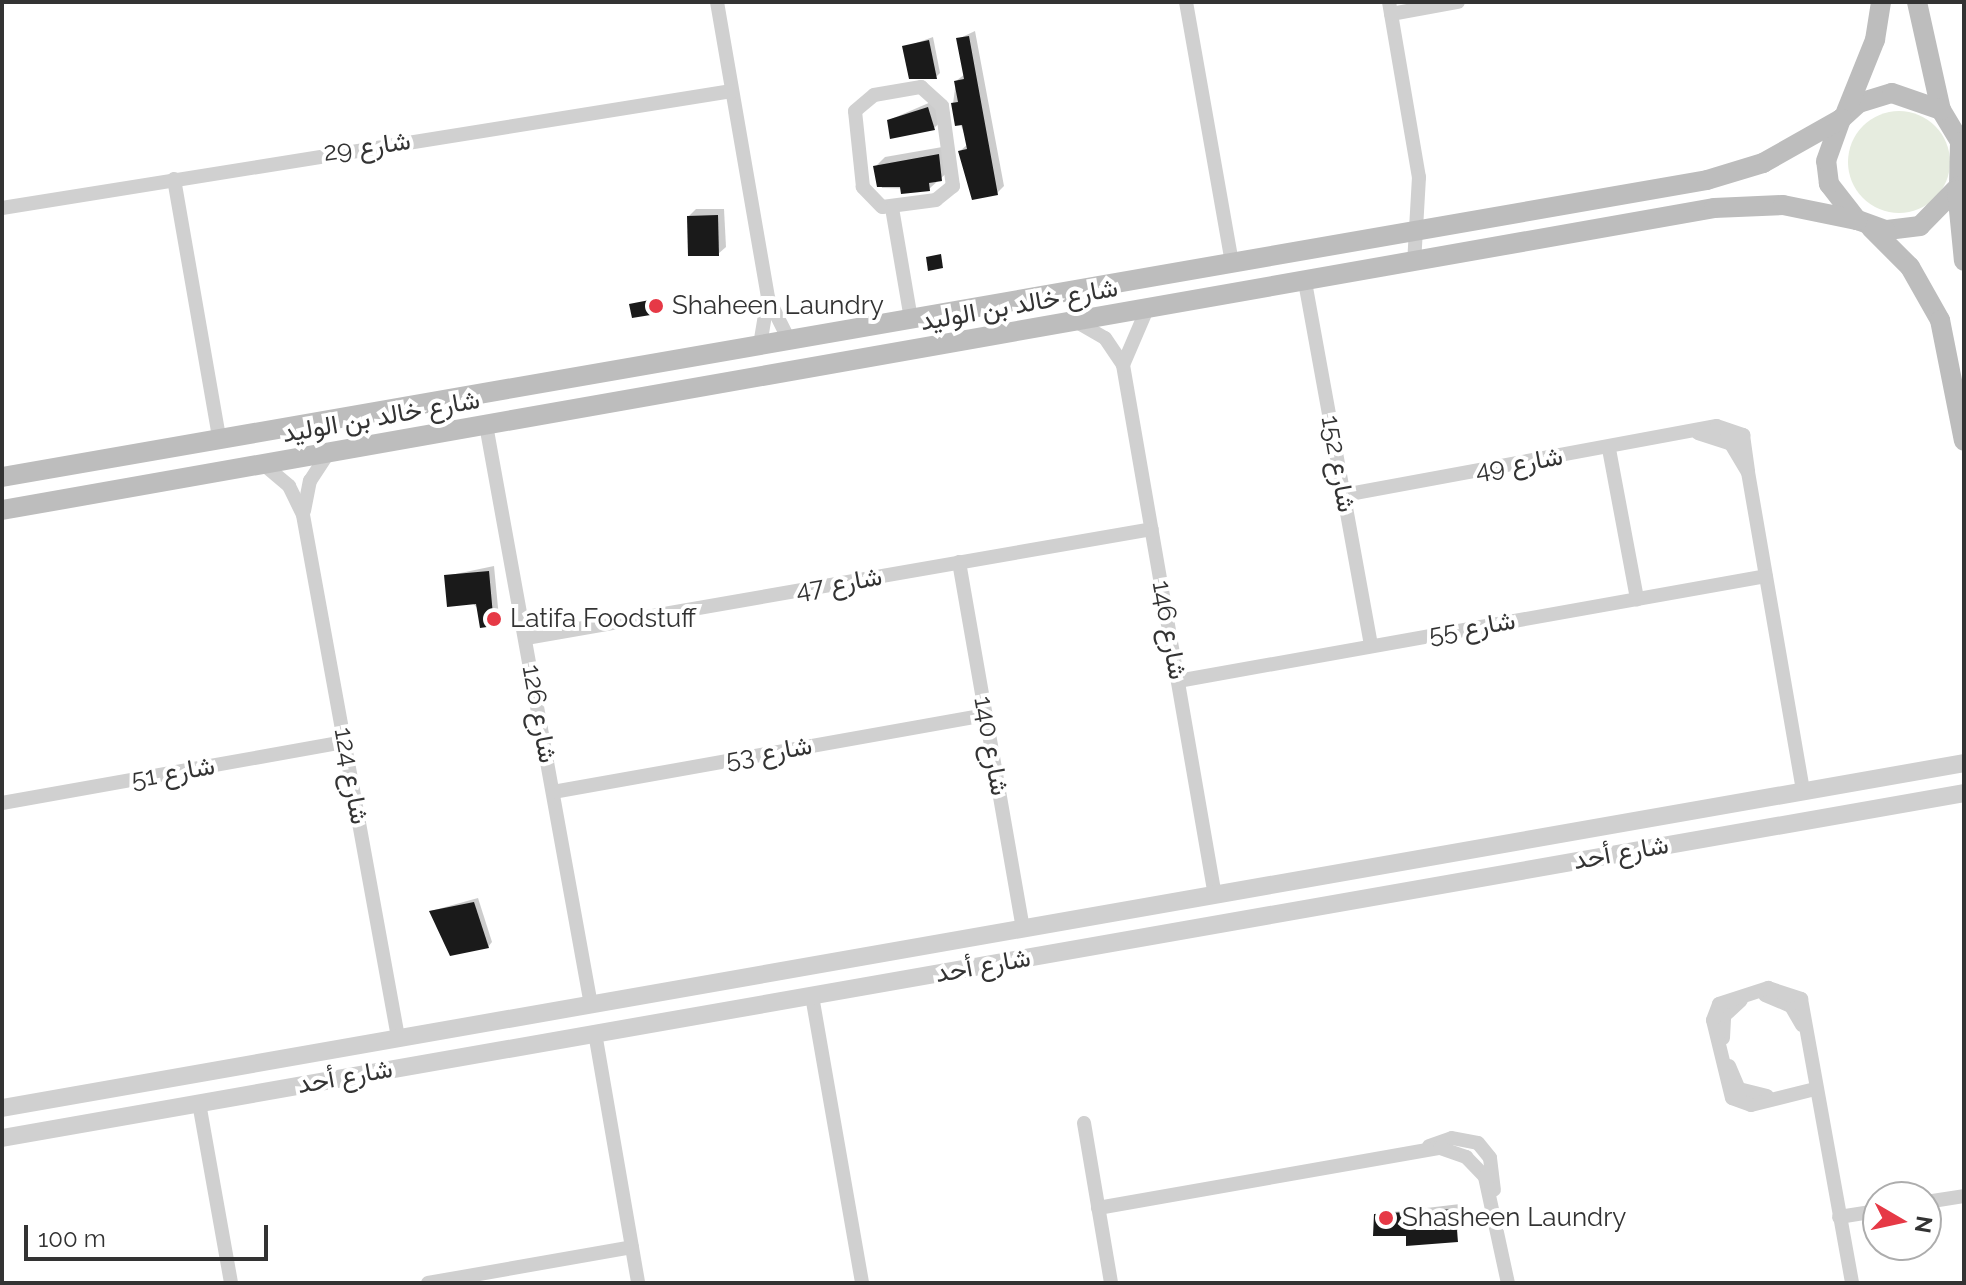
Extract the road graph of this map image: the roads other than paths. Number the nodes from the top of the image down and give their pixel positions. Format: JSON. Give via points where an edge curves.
{"nodes":[{"id":1,"x":717,"y":2,"type":"edge"},
{"id":2,"x":1186,"y":2,"type":"edge"},
{"id":3,"x":1458,"y":2,"type":"edge"},
{"id":4,"x":1881,"y":2,"type":"edge"},
{"id":5,"x":1917,"y":2,"type":"edge"},
{"id":6,"x":1390,"y":8,"type":"edge"},
{"id":7,"x":732,"y":91,"type":"junction"},
{"id":8,"x":1941,"y":110,"type":"junction"},
{"id":9,"x":1843,"y":116,"type":"junction"},
{"id":10,"x":174,"y":179,"type":"junction"},
{"id":11,"x":1957,"y":190,"type":"junction"},
{"id":12,"x":2,"y":208,"type":"edge"},
{"id":13,"x":892,"y":208,"type":"junction"},
{"id":14,"x":1863,"y":223,"type":"junction"},
{"id":15,"x":1415,"y":228,"type":"junction"},
{"id":16,"x":1964,"y":261,"type":"edge"},
{"id":17,"x":1232,"y":263,"type":"junction"},
{"id":18,"x":1414,"y":263,"type":"junction"},
{"id":19,"x":1305,"y":282,"type":"junction"},
{"id":20,"x":768,"y":298,"type":"junction"},
{"id":21,"x":1147,"y":309,"type":"junction"},
{"id":22,"x":911,"y":319,"type":"junction"},
{"id":23,"x":1077,"y":322,"type":"junction"},
{"id":24,"x":789,"y":340,"type":"junction"},
{"id":25,"x":760,"y":345,"type":"junction"},
{"id":26,"x":713,"y":353,"type":"junction"},
{"id":27,"x":668,"y":361,"type":"junction"},
{"id":28,"x":1123,"y":365,"type":"junction"},
{"id":29,"x":716,"y":385,"type":"junction"},
{"id":30,"x":673,"y":393,"type":"junction"},
{"id":31,"x":486,"y":425,"type":"junction"},
{"id":32,"x":219,"y":438,"type":"junction"},
{"id":33,"x":1964,"y":441,"type":"edge"},
{"id":34,"x":1609,"y":449,"type":"junction"},
{"id":35,"x":328,"y":453,"type":"junction"},
{"id":36,"x":263,"y":464,"type":"junction"},
{"id":37,"x":2,"y":477,"type":"edge"},
{"id":38,"x":1344,"y":495,"type":"junction"},
{"id":39,"x":2,"y":510,"type":"edge"},
{"id":40,"x":303,"y":515,"type":"junction"},
{"id":41,"x":1152,"y":529,"type":"junction"},
{"id":42,"x":959,"y":562,"type":"junction"},
{"id":43,"x":1766,"y":576,"type":"junction"},
{"id":44,"x":1637,"y":599,"type":"junction"},
{"id":45,"x":526,"y":638,"type":"junction"},
{"id":46,"x":1371,"y":646,"type":"junction"},
{"id":47,"x":1178,"y":681,"type":"junction"},
{"id":48,"x":986,"y":715,"type":"junction"},
{"id":49,"x":345,"y":742,"type":"junction"},
{"id":50,"x":1964,"y":763,"type":"edge"},
{"id":51,"x":1895,"y":776,"type":"junction"},
{"id":52,"x":1803,"y":791,"type":"junction"},
{"id":53,"x":553,"y":792,"type":"junction"},
{"id":54,"x":1964,"y":793,"type":"edge"},
{"id":55,"x":2,"y":803,"type":"edge"},
{"id":56,"x":1899,"y":804,"type":"junction"},
{"id":57,"x":1471,"y":849,"type":"junction"},
{"id":58,"x":1476,"y":878,"type":"junction"},
{"id":59,"x":1215,"y":896,"type":"junction"},
{"id":60,"x":1105,"y":915,"type":"junction"},
{"id":61,"x":1023,"y":929,"type":"junction"},
{"id":62,"x":1113,"y":942,"type":"junction"},
{"id":63,"x":812,"y":996,"type":"junction"},
{"id":64,"x":617,"y":999,"type":"junction"},
{"id":65,"x":591,"y":1005,"type":"junction"},
{"id":66,"x":622,"y":1028,"type":"junction"},
{"id":67,"x":595,"y":1033,"type":"junction"},
{"id":68,"x":398,"y":1037,"type":"junction"},
{"id":69,"x":140,"y":1083,"type":"junction"},
{"id":70,"x":1815,"y":1089,"type":"junction"},
{"id":71,"x":199,"y":1103,"type":"junction"},
{"id":72,"x":2,"y":1108,"type":"edge"},
{"id":73,"x":144,"y":1112,"type":"junction"},
{"id":74,"x":1084,"y":1123,"type":"dead end"},
{"id":75,"x":2,"y":1138,"type":"edge"},
{"id":76,"x":1964,"y":1196,"type":"edge"},
{"id":77,"x":1942,"y":1199,"type":"edge"},
{"id":78,"x":1098,"y":1208,"type":"junction"},
{"id":79,"x":1862,"y":1213,"type":"edge"},
{"id":80,"x":1839,"y":1217,"type":"junction"},
{"id":81,"x":632,"y":1247,"type":"junction"},
{"id":82,"x":1846,"y":1266,"type":"junction"},
{"id":83,"x":231,"y":1283,"type":"edge"},
{"id":84,"x":428,"y":1283,"type":"edge"},
{"id":85,"x":638,"y":1283,"type":"edge"},
{"id":86,"x":862,"y":1283,"type":"edge"},
{"id":87,"x":1111,"y":1283,"type":"edge"},
{"id":88,"x":1508,"y":1283,"type":"edge"},
{"id":89,"x":1845,"y":1283,"type":"edge"},
{"id":90,"x":1852,"y":1283,"type":"edge"}],
"edges":[{"from":1,"to":7,"type":"street"},
{"from":2,"to":17,"type":"street"},
{"from":3,"to":6,"type":"street"},
{"from":4,"to":9,"type":"main road","via":[[1870,56]]},
{"from":5,"to":8,"type":"main road"},
{"from":6,"to":15,"type":"street","via":[[1419,177]]},
{"from":7,"to":10,"type":"street","name":"شارع 29"},
{"from":7,"to":20,"type":"street"},
{"from":8,"to":9,"type":"main road","via":[[1892,93]]},
{"from":8,"to":11,"type":"main road","via":[[1960,142]]},
{"from":9,"to":14,"type":"main road","via":[[1826,161],[1829,184]]},
{"from":9,"to":15,"type":"main road","name":"شارع خالد بن الوليد","via":[[1791,151],[1735,172]]},
{"from":10,"to":12,"type":"street","name":"شارع 29"},
{"from":10,"to":32,"type":"street"},
{"from":11,"to":14,"type":"main road","via":[[1920,226]]},
{"from":11,"to":16,"type":"main road"},
{"from":13,"to":13,"type":"street","via":[[943,198],[953,186],[942,106],[929,88],[874,95],[855,111],[863,187],[874,203]]},
{"from":13,"to":22,"type":"street"},
{"from":14,"to":18,"type":"main road","name":"شارع خالد بن الوليد","via":[[1783,205],[1724,207]]},
{"from":14,"to":33,"type":"main road","via":[[1910,267],[1940,320]]},
{"from":15,"to":17,"type":"main road","name":"شارع خالد بن الوليد"},
{"from":15,"to":18,"type":"street"},
{"from":17,"to":22,"type":"main road","name":"شارع خالد بن الوليد"},
{"from":18,"to":19,"type":"main road","name":"شارع خالد بن الوليد"},
{"from":19,"to":21,"type":"main road","name":"شارع خالد بن الوليد"},
{"from":19,"to":38,"type":"street","name":"شارع 152"},
{"from":20,"to":24,"type":"street"},
{"from":20,"to":25,"type":"street"},
{"from":21,"to":23,"type":"main road","name":"شارع خالد بن الوليد"},
{"from":21,"to":28,"type":"street"},
{"from":22,"to":24,"type":"main road","name":"شارع خالد بن الوليد"},
{"from":23,"to":28,"type":"street","name":"شارع 146","via":[[1105,338]]},
{"from":23,"to":29,"type":"main road","name":"شارع خالد بن الوليد"},
{"from":24,"to":25,"type":"main road","name":"شارع خالد بن الوليد"},
{"from":25,"to":26,"type":"main road","name":"شارع خالد بن الوليد"},
{"from":26,"to":27,"type":"main road","name":"شارع خالد بن الوليد"},
{"from":26,"to":29,"type":"main road","via":[[705,370]]},
{"from":27,"to":30,"type":"main road","via":[[681,375]]},
{"from":27,"to":32,"type":"main road","name":"شارع خالد بن الوليد"},
{"from":28,"to":41,"type":"street","name":"شارع 146"},
{"from":29,"to":30,"type":"main road","name":"شارع خالد بن الوليد"},
{"from":30,"to":31,"type":"main road","name":"شارع خالد بن الوليد"},
{"from":31,"to":35,"type":"main road","name":"شارع خالد بن الوليد"},
{"from":31,"to":45,"type":"street","name":"شارع 126"},
{"from":32,"to":37,"type":"main road","name":"شارع خالد بن الوليد"},
{"from":34,"to":38,"type":"street","name":"شارع 49"},
{"from":34,"to":43,"type":"street","name":"شارع 49","via":[[1694,432],[1737,430],[1746,442]]},
{"from":34,"to":44,"type":"street"},
{"from":35,"to":36,"type":"main road","name":"شارع خالد بن الوليد"},
{"from":35,"to":40,"type":"street","name":"شارع 124","via":[[310,481]]},
{"from":36,"to":39,"type":"main road","name":"شارع خالد بن الوليد"},
{"from":36,"to":40,"type":"street","name":"شارع 124","via":[[289,486]]},
{"from":38,"to":46,"type":"street","name":"شارع 152"},
{"from":40,"to":49,"type":"street","name":"شارع 124"},
{"from":41,"to":42,"type":"street","name":"شارع 47"},
{"from":41,"to":47,"type":"street","name":"شارع 146"},
{"from":42,"to":45,"type":"street","name":"شارع 47"},
{"from":42,"to":48,"type":"street","name":"شارع 140"},
{"from":43,"to":44,"type":"street","name":"شارع 55"},
{"from":43,"to":52,"type":"street"},
{"from":44,"to":46,"type":"street","name":"شارع 55"},
{"from":45,"to":53,"type":"street","name":"شارع 126"},
{"from":46,"to":47,"type":"street","name":"شارع 55"},
{"from":47,"to":59,"type":"street","name":"شارع 146"},
{"from":48,"to":53,"type":"street","name":"شارع 53"},
{"from":48,"to":61,"type":"street","name":"شارع 140"},
{"from":49,"to":55,"type":"street","name":"شارع 51"},
{"from":49,"to":68,"type":"street","name":"شارع 124"},
{"from":50,"to":51,"type":"street","name":"شارع أحد"},
{"from":51,"to":52,"type":"street","name":"شارع أحد"},
{"from":51,"to":56,"type":"street","via":[[1906,792]]},
{"from":52,"to":57,"type":"street","name":"شارع أحد"},
{"from":53,"to":65,"type":"street","name":"شارع 126"},
{"from":54,"to":56,"type":"street","name":"شارع أحد"},
{"from":56,"to":58,"type":"street","name":"شارع أحد"},
{"from":57,"to":58,"type":"street"},
{"from":57,"to":59,"type":"street","name":"شارع أحد"},
{"from":58,"to":62,"type":"street","name":"شارع أحد"},
{"from":59,"to":60,"type":"street","name":"شارع أحد"},
{"from":60,"to":61,"type":"street","name":"شارع أحد"},
{"from":60,"to":62,"type":"street","via":[[1118,929]]},
{"from":61,"to":64,"type":"street","name":"شارع أحد"},
{"from":62,"to":63,"type":"street","name":"شارع أحد"},
{"from":63,"to":66,"type":"street","name":"شارع أحد"},
{"from":63,"to":86,"type":"street"},
{"from":64,"to":65,"type":"street","name":"شارع أحد"},
{"from":64,"to":66,"type":"street","via":[[611,1019]]},
{"from":65,"to":68,"type":"street","name":"شارع أحد"},
{"from":66,"to":67,"type":"street","name":"شارع أحد"},
{"from":67,"to":71,"type":"street","name":"شارع أحد"},
{"from":67,"to":81,"type":"street"},
{"from":68,"to":69,"type":"street","name":"شارع أحد"},
{"from":69,"to":72,"type":"street","name":"شارع أحد"},
{"from":69,"to":73,"type":"street"},
{"from":70,"to":70,"type":"street","via":[[1808,1040],[1782,998],[1750,994],[1724,1016],[1722,1053],[1739,1089],[1779,1096]]},
{"from":70,"to":80,"type":"street"},
{"from":71,"to":73,"type":"street","name":"شارع أحد"},
{"from":71,"to":83,"type":"street"},
{"from":73,"to":75,"type":"street","name":"شارع أحد"},
{"from":74,"to":78,"type":"street"},
{"from":76,"to":77,"type":"street"},
{"from":78,"to":87,"type":"street"},
{"from":78,"to":88,"type":"street","via":[[1452,1138],[1478,1143],[1493,1167]]},
{"from":79,"to":80,"type":"street"},
{"from":80,"to":82,"type":"street"},
{"from":81,"to":84,"type":"street"},
{"from":81,"to":85,"type":"street"},
{"from":82,"to":89,"type":"street"},
{"from":82,"to":90,"type":"street"}]}
